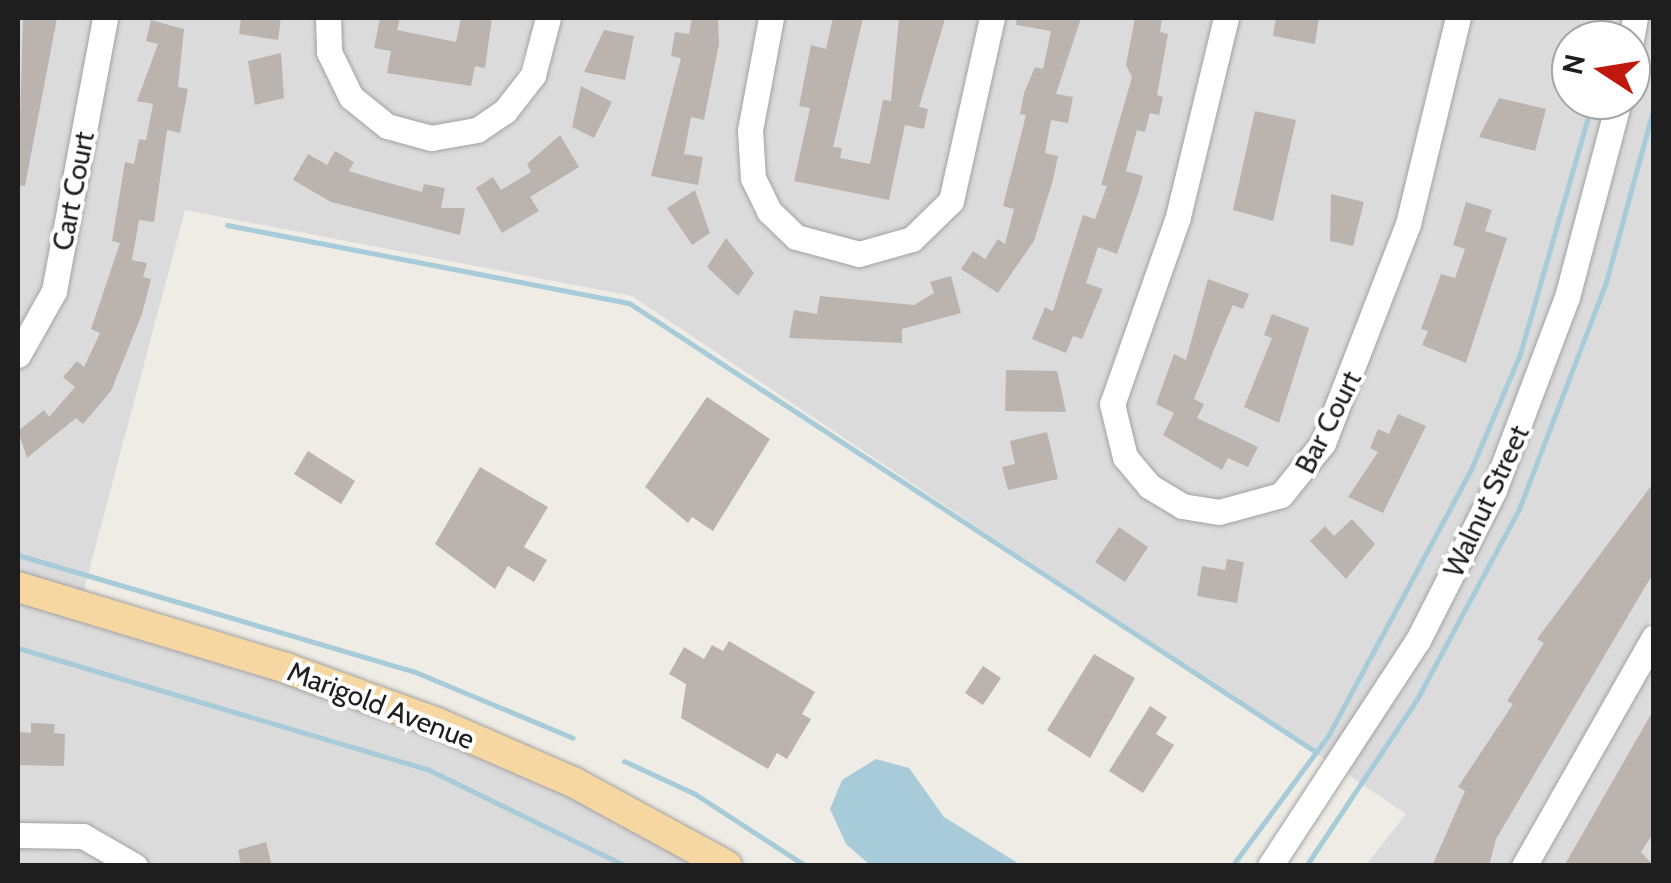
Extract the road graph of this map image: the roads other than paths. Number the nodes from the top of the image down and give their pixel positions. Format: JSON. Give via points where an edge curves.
{"nodes":[{"id":1,"x":105,"y":18,"type":"edge"},
{"id":2,"x":328,"y":18,"type":"edge"},
{"id":3,"x":548,"y":18,"type":"edge"},
{"id":4,"x":771,"y":18,"type":"edge"},
{"id":5,"x":992,"y":18,"type":"edge"},
{"id":6,"x":1226,"y":18,"type":"edge"},
{"id":7,"x":1458,"y":18,"type":"edge"},
{"id":8,"x":1614,"y":120,"type":"edge"},
{"id":9,"x":18,"y":355,"type":"edge"},
{"id":10,"x":18,"y":587,"type":"edge"},
{"id":11,"x":1654,"y":636,"type":"edge"},
{"id":12,"x":18,"y":835,"type":"edge"},
{"id":13,"x":136,"y":866,"type":"edge"},
{"id":14,"x":728,"y":866,"type":"edge"},
{"id":15,"x":1270,"y":866,"type":"edge"},
{"id":16,"x":1524,"y":866,"type":"edge"}],
"edges":[{"from":1,"to":9,"type":"street","name":"Cart Court","via":[[54,291]]},
{"from":2,"to":3,"type":"street","via":[[329,52],[352,98],[387,126],[432,138],[477,130],[505,111],[533,75]]},
{"from":4,"to":5,"type":"street","via":[[748,142],[754,178],[769,211],[796,236],[859,254],[912,239],[951,200]]},
{"from":6,"to":7,"type":"street","name":"Bar Court","via":[[1194,162],[1112,404],[1125,457],[1149,486],[1182,506],[1219,512],[1281,495],[1323,443],[1408,224]]},
{"from":8,"to":15,"type":"street","name":"Walnut Street","via":[[1568,297],[1494,490],[1410,655]]},
{"from":10,"to":14,"type":"main road","name":"Marigold Avenue","via":[[286,668],[437,723],[590,791]]},
{"from":11,"to":16,"type":"street"},
{"from":12,"to":13,"type":"street","via":[[83,836]]}]}
